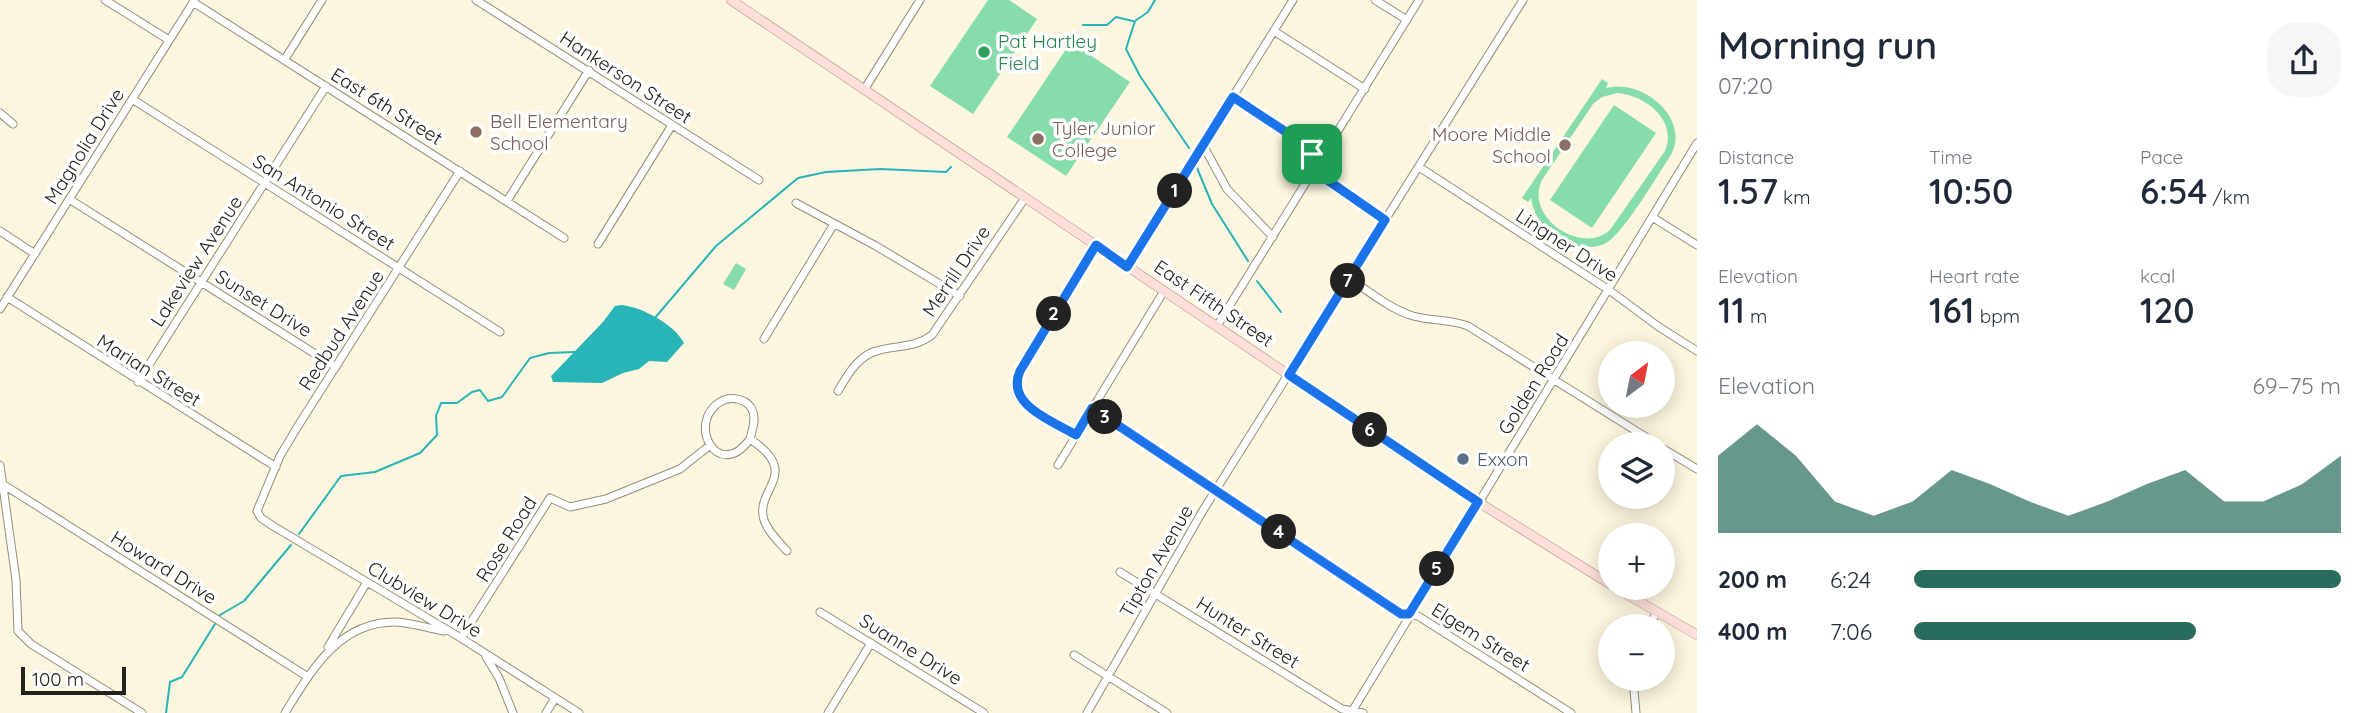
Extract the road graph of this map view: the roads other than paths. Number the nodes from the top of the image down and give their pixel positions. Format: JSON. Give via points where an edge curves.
{"nodes":[{"id":1,"x":105,"y":0,"type":"edge"},
{"id":2,"x":322,"y":0,"type":"edge"},
{"id":3,"x":476,"y":0,"type":"edge"},
{"id":4,"x":731,"y":0,"type":"edge"},
{"id":5,"x":920,"y":0,"type":"edge"},
{"id":6,"x":1293,"y":0,"type":"edge"},
{"id":7,"x":1375,"y":0,"type":"edge"},
{"id":8,"x":1419,"y":0,"type":"edge"},
{"id":9,"x":1523,"y":0,"type":"edge"},
{"id":10,"x":194,"y":1,"type":"edge"},
{"id":11,"x":1407,"y":20,"type":"junction"},
{"id":12,"x":1274,"y":31,"type":"junction"},
{"id":13,"x":169,"y":40,"type":"junction"},
{"id":14,"x":285,"y":59,"type":"junction"},
{"id":15,"x":589,"y":70,"type":"junction"},
{"id":16,"x":326,"y":86,"type":"junction"},
{"id":17,"x":1365,"y":89,"type":"junction"},
{"id":18,"x":864,"y":90,"type":"junction"},
{"id":19,"x":1233,"y":97,"type":"junction"},
{"id":20,"x":132,"y":99,"type":"junction"},
{"id":21,"x":0,"y":113,"type":"edge"},
{"id":22,"x":13,"y":124,"type":"dead end"},
{"id":23,"x":672,"y":125,"type":"junction"},
{"id":24,"x":1697,"y":143,"type":"edge"},
{"id":25,"x":1203,"y":145,"type":"junction"},
{"id":26,"x":1318,"y":166,"type":"junction"},
{"id":27,"x":1419,"y":167,"type":"junction"},
{"id":28,"x":460,"y":171,"type":"junction"},
{"id":29,"x":759,"y":180,"type":"dead end"},
{"id":30,"x":265,"y":184,"type":"junction"},
{"id":31,"x":1025,"y":198,"type":"junction"},
{"id":32,"x":69,"y":199,"type":"junction"},
{"id":33,"x":507,"y":201,"type":"junction"},
{"id":34,"x":796,"y":203,"type":"dead end"},
{"id":35,"x":1652,"y":217,"type":"junction"},
{"id":36,"x":1385,"y":220,"type":"junction"},
{"id":37,"x":834,"y":224,"type":"junction"},
{"id":38,"x":0,"y":231,"type":"edge"},
{"id":39,"x":1273,"y":237,"type":"junction"},
{"id":40,"x":564,"y":239,"type":"dead end"},
{"id":41,"x":598,"y":244,"type":"dead end"},
{"id":42,"x":1096,"y":245,"type":"junction"},
{"id":43,"x":1697,"y":245,"type":"edge"},
{"id":44,"x":35,"y":254,"type":"junction"},
{"id":45,"x":399,"y":267,"type":"junction"},
{"id":46,"x":1127,"y":267,"type":"junction"},
{"id":47,"x":1350,"y":278,"type":"junction"},
{"id":48,"x":201,"y":282,"type":"junction"},
{"id":49,"x":1609,"y":290,"type":"junction"},
{"id":50,"x":1164,"y":291,"type":"junction"},
{"id":51,"x":960,"y":296,"type":"junction"},
{"id":52,"x":6,"y":298,"type":"junction"},
{"id":53,"x":0,"y":309,"type":"edge"},
{"id":54,"x":1217,"y":327,"type":"junction"},
{"id":55,"x":500,"y":332,"type":"dead end"},
{"id":56,"x":764,"y":339,"type":"dead end"},
{"id":57,"x":1697,"y":351,"type":"edge"},
{"id":58,"x":336,"y":367,"type":"junction"},
{"id":59,"x":1289,"y":375,"type":"junction"},
{"id":60,"x":1553,"y":381,"type":"junction"},
{"id":61,"x":138,"y":382,"type":"junction"},
{"id":62,"x":838,"y":391,"type":"dead end"},
{"id":63,"x":1092,"y":408,"type":"junction"},
{"id":64,"x":1637,"y":432,"type":"edge"},
{"id":65,"x":1076,"y":435,"type":"junction"},
{"id":66,"x":750,"y":439,"type":"junction"},
{"id":67,"x":709,"y":446,"type":"junction"},
{"id":68,"x":1675,"y":456,"type":"edge"},
{"id":69,"x":0,"y":465,"type":"edge"},
{"id":70,"x":1058,"y":465,"type":"dead end"},
{"id":71,"x":276,"y":467,"type":"junction"},
{"id":72,"x":1697,"y":469,"type":"edge"},
{"id":73,"x":4,"y":485,"type":"junction"},
{"id":74,"x":1217,"y":489,"type":"junction"},
{"id":75,"x":1478,"y":502,"type":"junction"},
{"id":76,"x":257,"y":511,"type":"joint"},
{"id":77,"x":787,"y":551,"type":"dead end"},
{"id":78,"x":1120,"y":572,"type":"dead end"},
{"id":79,"x":1598,"y":577,"type":"edge"},
{"id":80,"x":367,"y":582,"type":"junction"},
{"id":81,"x":1154,"y":593,"type":"junction"},
{"id":82,"x":1636,"y":600,"type":"edge"},
{"id":83,"x":820,"y":611,"type":"dead end"},
{"id":84,"x":1657,"y":612,"type":"joint"},
{"id":85,"x":1409,"y":614,"type":"junction"},
{"id":86,"x":452,"y":633,"type":"junction"},
{"id":87,"x":1697,"y":635,"type":"edge"},
{"id":88,"x":461,"y":638,"type":"junction"},
{"id":89,"x":871,"y":643,"type":"junction"},
{"id":90,"x":482,"y":652,"type":"junction"},
{"id":91,"x":1074,"y":655,"type":"dead end"},
{"id":92,"x":322,"y":657,"type":"junction"},
{"id":93,"x":1107,"y":676,"type":"junction"},
{"id":94,"x":307,"y":677,"type":"junction"},
{"id":95,"x":1634,"y":691,"type":"edge"},
{"id":96,"x":555,"y":698,"type":"junction"},
{"id":97,"x":1353,"y":711,"type":"edge"},
{"id":98,"x":142,"y":713,"type":"edge"},
{"id":99,"x":285,"y":713,"type":"edge"},
{"id":100,"x":513,"y":713,"type":"edge"},
{"id":101,"x":546,"y":713,"type":"edge"},
{"id":102,"x":579,"y":713,"type":"edge"},
{"id":103,"x":828,"y":713,"type":"edge"},
{"id":104,"x":984,"y":713,"type":"edge"},
{"id":105,"x":1087,"y":713,"type":"edge"},
{"id":106,"x":1167,"y":713,"type":"edge"},
{"id":107,"x":1363,"y":713,"type":"edge"},
{"id":108,"x":1572,"y":713,"type":"edge"},
{"id":109,"x":1636,"y":713,"type":"edge"}],
"edges":[{"from":1,"to":13,"type":"street"},
{"from":2,"to":14,"type":"street"},
{"from":3,"to":15,"type":"street","name":"Hankerson Street"},
{"from":4,"to":18,"type":"main road","name":"East Fifth Street"},
{"from":5,"to":18,"type":"street"},
{"from":6,"to":12,"type":"street"},
{"from":7,"to":11,"type":"street"},
{"from":8,"to":11,"type":"street"},
{"from":9,"to":27,"type":"street","name":"Tipton Avenue"},
{"from":10,"to":13,"type":"street","name":"Magnolia Drive"},
{"from":10,"to":14,"type":"street","name":"East 6th Street"},
{"from":11,"to":17,"type":"street"},
{"from":12,"to":17,"type":"street"},
{"from":12,"to":19,"type":"street"},
{"from":13,"to":20,"type":"street","name":"Magnolia Drive"},
{"from":14,"to":16,"type":"street","name":"East 6th Street"},
{"from":15,"to":23,"type":"street","name":"Hankerson Street"},
{"from":15,"to":33,"type":"street"},
{"from":16,"to":28,"type":"street","name":"East 6th Street"},
{"from":16,"to":30,"type":"street","name":"Lakeview Avenue"},
{"from":17,"to":26,"type":"street"},
{"from":18,"to":31,"type":"main road","name":"East Fifth Street"},
{"from":19,"to":25,"type":"street"},
{"from":19,"to":26,"type":"street","via":[[1295,138]]},
{"from":20,"to":30,"type":"street","name":"San Antonio Street"},
{"from":20,"to":32,"type":"street","name":"Magnolia Drive"},
{"from":21,"to":22,"type":"street"},
{"from":23,"to":29,"type":"street","name":"Hankerson Street"},
{"from":23,"to":41,"type":"street"},
{"from":24,"to":35,"type":"street","name":"Golden Road"},
{"from":25,"to":39,"type":"street","via":[[1227,189]]},
{"from":25,"to":46,"type":"street"},
{"from":26,"to":36,"type":"street","via":[[1323,177]]},
{"from":26,"to":39,"type":"street"},
{"from":27,"to":36,"type":"street","name":"Tipton Avenue"},
{"from":27,"to":49,"type":"street","name":"Lingner Drive"},
{"from":28,"to":33,"type":"street","name":"East 6th Street"},
{"from":28,"to":45,"type":"street","name":"Redbud Avenue"},
{"from":30,"to":45,"type":"street","name":"San Antonio Street"},
{"from":30,"to":48,"type":"street","name":"Lakeview Avenue"},
{"from":31,"to":42,"type":"main road","name":"East Fifth Street"},
{"from":31,"to":51,"type":"street","name":"Merrill Drive"},
{"from":32,"to":44,"type":"street","name":"Magnolia Drive"},
{"from":32,"to":48,"type":"street","name":"Sunset Drive"},
{"from":33,"to":40,"type":"street","name":"East 6th Street"},
{"from":34,"to":37,"type":"street"},
{"from":35,"to":43,"type":"street"},
{"from":35,"to":49,"type":"street","name":"Golden Road"},
{"from":36,"to":47,"type":"street","name":"Tipton Avenue"},
{"from":37,"to":51,"type":"street"},
{"from":37,"to":56,"type":"street"},
{"from":38,"to":44,"type":"street"},
{"from":39,"to":54,"type":"street"},
{"from":42,"to":46,"type":"main road","name":"East Fifth Street"},
{"from":42,"to":65,"type":"street","via":[[1020,371],[1016,386],[1028,406]]},
{"from":44,"to":52,"type":"street","name":"Magnolia Drive"},
{"from":45,"to":55,"type":"street","name":"San Antonio Street"},
{"from":45,"to":58,"type":"street","name":"Redbud Avenue"},
{"from":46,"to":50,"type":"main road","name":"East Fifth Street"},
{"from":47,"to":59,"type":"street","name":"Tipton Avenue"},
{"from":47,"to":60,"type":"street","via":[[1405,313],[1468,326]]},
{"from":48,"to":58,"type":"street","name":"Sunset Drive"},
{"from":48,"to":61,"type":"street","name":"Lakeview Avenue"},
{"from":49,"to":57,"type":"street","name":"Lingner Drive"},
{"from":49,"to":60,"type":"street","name":"Golden Road"},
{"from":50,"to":54,"type":"main road","name":"East Fifth Street"},
{"from":50,"to":63,"type":"street"},
{"from":51,"to":62,"type":"street","name":"Merrill Drive","via":[[925,341],[872,352],[856,364]]},
{"from":52,"to":53,"type":"street","name":"Magnolia Drive"},
{"from":52,"to":61,"type":"street","name":"Marian Street"},
{"from":54,"to":59,"type":"main road","name":"East Fifth Street"},
{"from":58,"to":71,"type":"street","name":"Redbud Avenue"},
{"from":59,"to":74,"type":"street","name":"Tipton Avenue"},
{"from":59,"to":75,"type":"main road","name":"East Fifth Street"},
{"from":60,"to":64,"type":"street"},
{"from":60,"to":75,"type":"street","name":"Golden Road"},
{"from":61,"to":71,"type":"street","name":"Marian Street"},
{"from":63,"to":65,"type":"street"},
{"from":63,"to":74,"type":"street","name":"Elgem Street"},
{"from":65,"to":70,"type":"street"},
{"from":66,"to":67,"type":"street","via":[[733,455]]},
{"from":66,"to":67,"type":"street","via":[[752,410],[746,402],[730,399],[716,405],[709,416],[705,430]]},
{"from":66,"to":77,"type":"street","via":[[773,463],[774,480],[763,519]]},
{"from":67,"to":88,"type":"street","name":"Rose Road","via":[[680,469],[606,499],[570,507],[550,498]]},
{"from":68,"to":72,"type":"street"},
{"from":69,"to":73,"type":"street"},
{"from":71,"to":76,"type":"street","name":"Redbud Avenue"},
{"from":73,"to":94,"type":"street","name":"Howard Drive"},
{"from":73,"to":98,"type":"street","via":[[18,631],[31,644]]},
{"from":74,"to":81,"type":"street","name":"Tipton Avenue"},
{"from":74,"to":85,"type":"street","name":"Elgem Street","via":[[1401,614]]},
{"from":75,"to":79,"type":"main road","name":"East Fifth Street"},
{"from":75,"to":85,"type":"street","name":"Golden Road"},
{"from":76,"to":80,"type":"street","name":"Clubview Drive","via":[[273,526]]},
{"from":78,"to":81,"type":"street","name":"Hunter Street"},
{"from":80,"to":86,"type":"street","name":"Clubview Drive"},
{"from":80,"to":92,"type":"street"},
{"from":81,"to":93,"type":"street","name":"Tipton Avenue"},
{"from":81,"to":97,"type":"street","name":"Hunter Street","via":[[1342,709]]},
{"from":82,"to":84,"type":"main road"},
{"from":83,"to":89,"type":"street","name":"Suanne Drive"},
{"from":84,"to":87,"type":"main road"},
{"from":85,"to":97,"type":"street","name":"Golden Road"},
{"from":85,"to":108,"type":"street","name":"Elgem Street"},
{"from":86,"to":88,"type":"street","name":"Clubview Drive"},
{"from":86,"to":92,"type":"street","via":[[403,622],[375,624],[342,639]]},
{"from":88,"to":90,"type":"street","name":"Clubview Drive"},
{"from":89,"to":103,"type":"street"},
{"from":89,"to":104,"type":"street","name":"Suanne Drive"},
{"from":90,"to":96,"type":"street","name":"Clubview Drive"},
{"from":90,"to":100,"type":"street"},
{"from":91,"to":93,"type":"street"},
{"from":92,"to":94,"type":"street"},
{"from":93,"to":105,"type":"street","name":"Tipton Avenue"},
{"from":93,"to":106,"type":"street"},
{"from":94,"to":99,"type":"street"},
{"from":95,"to":109,"type":"street"},
{"from":96,"to":101,"type":"street"},
{"from":96,"to":102,"type":"street","name":"Clubview Drive"},
{"from":97,"to":107,"type":"street","name":"Hunter Street"}]}
